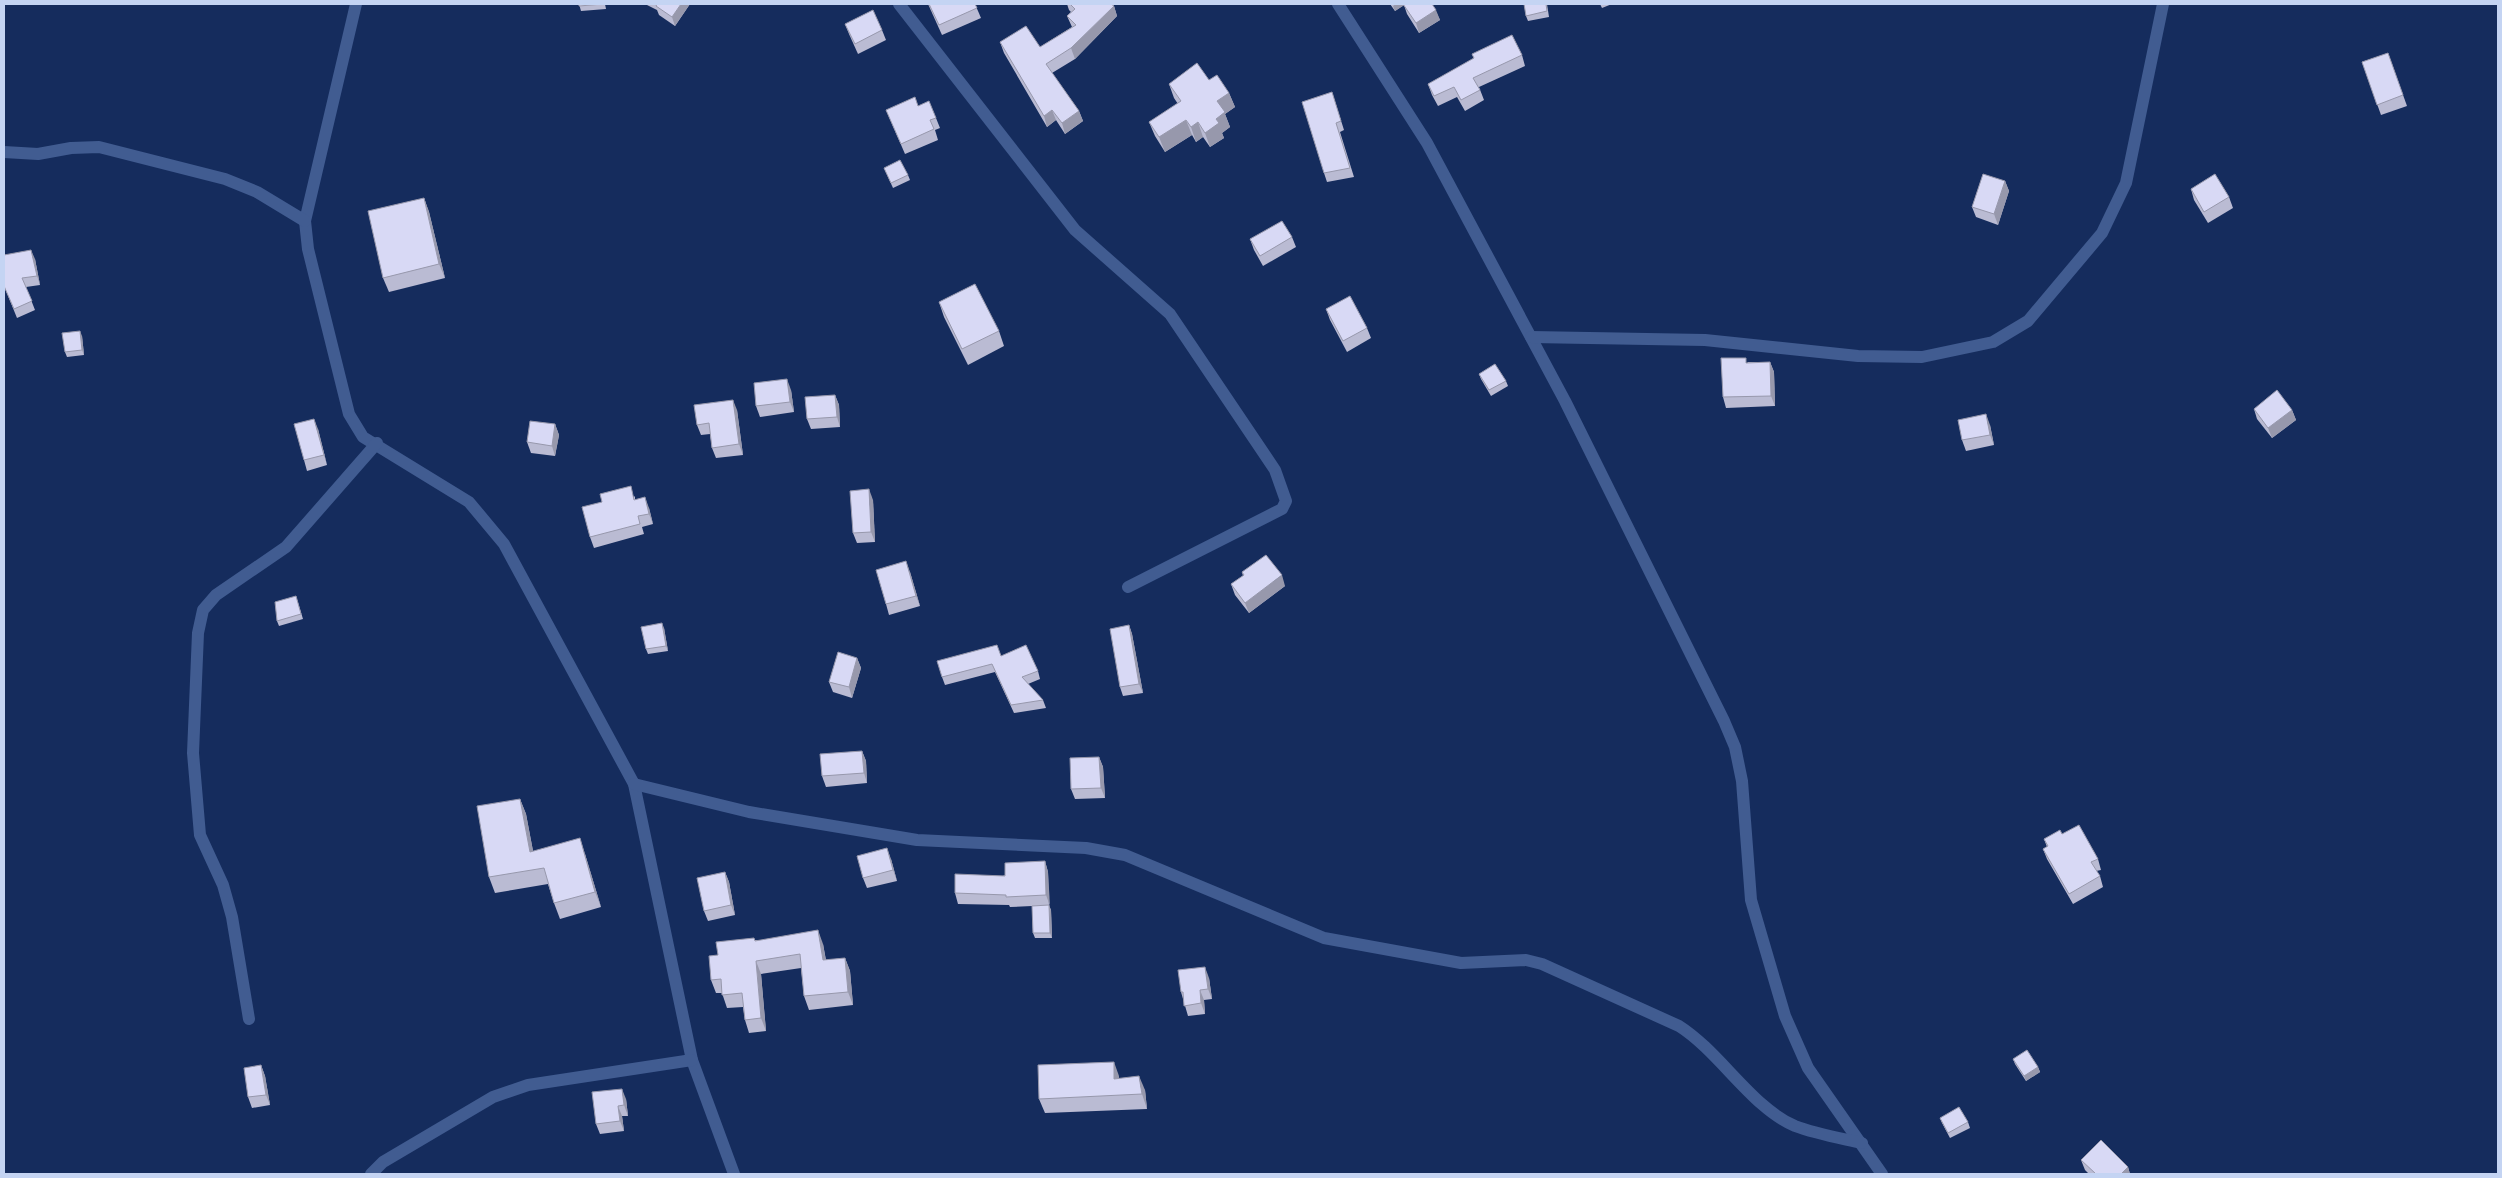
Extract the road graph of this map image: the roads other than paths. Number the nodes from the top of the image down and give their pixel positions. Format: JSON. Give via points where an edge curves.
{"nodes":[{"id":1,"x":356,"y":4,"type":"edge"},
{"id":2,"x":899,"y":4,"type":"edge"},
{"id":3,"x":1338,"y":4,"type":"edge"},
{"id":4,"x":2163,"y":4,"type":"edge"},
{"id":5,"x":4,"y":152,"type":"edge"},
{"id":6,"x":306,"y":221,"type":"junction"},
{"id":7,"x":1531,"y":337,"type":"junction"},
{"id":8,"x":377,"y":443,"type":"junction"},
{"id":9,"x":1128,"y":587,"type":"dead end"},
{"id":10,"x":634,"y":784,"type":"junction"},
{"id":11,"x":249,"y":1019,"type":"dead end"},
{"id":12,"x":692,"y":1060,"type":"junction"},
{"id":13,"x":1862,"y":1143,"type":"junction"},
{"id":14,"x":371,"y":1174,"type":"edge"},
{"id":15,"x":734,"y":1174,"type":"edge"},
{"id":16,"x":1882,"y":1174,"type":"edge"}],
"edges":[{"from":1,"to":6,"type":"street"},
{"from":2,"to":9,"type":"street","via":[[1076,230],[1170,314],[1275,470],[1286,501],[1282,509]]},
{"from":3,"to":7,"type":"street","via":[[1427,143]]},
{"from":4,"to":7,"type":"street","via":[[2126,182],[2102,233],[2028,321],[1993,342],[1922,357],[1867,356],[1705,340]]},
{"from":5,"to":6,"type":"street","via":[[38,154],[99,147],[225,178],[258,192]]},
{"from":6,"to":8,"type":"street","via":[[308,249],[348,414],[363,437]]},
{"from":7,"to":13,"type":"street","via":[[1724,721],[1742,781],[1751,900],[1785,1016],[1808,1068]]},
{"from":8,"to":10,"type":"street","via":[[469,502],[504,544]]},
{"from":8,"to":11,"type":"street","via":[[286,547],[216,595],[203,610],[198,633],[193,753],[200,835],[223,885],[232,917]]},
{"from":10,"to":12,"type":"street"},
{"from":10,"to":13,"type":"street","via":[[749,812],[917,840],[1086,848],[1124,855],[1324,938],[1461,963],[1526,960],[1542,964],[1695,1036],[1765,1106],[1794,1126]]},
{"from":12,"to":14,"type":"street","via":[[528,1085],[493,1097],[384,1162]]},
{"from":12,"to":15,"type":"street"},
{"from":13,"to":16,"type":"street"}]}
